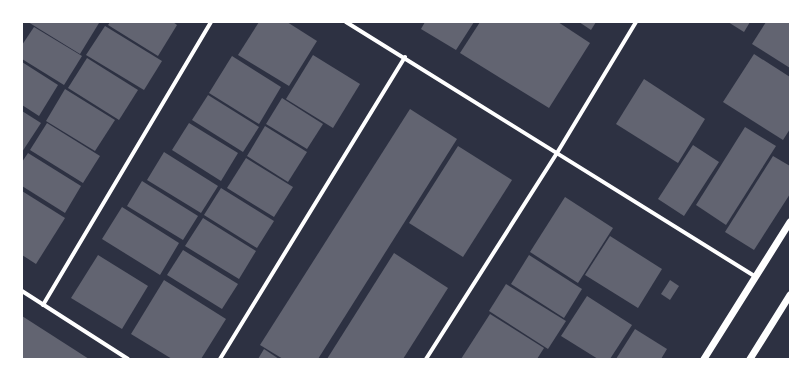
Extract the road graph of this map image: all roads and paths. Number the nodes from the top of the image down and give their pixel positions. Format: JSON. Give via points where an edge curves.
{"nodes":[{"id":1,"x":211,"y":22,"type":"edge"},
{"id":2,"x":346,"y":22,"type":"edge"},
{"id":3,"x":636,"y":22,"type":"edge"},
{"id":4,"x":405,"y":57,"type":"junction"},
{"id":5,"x":557,"y":153,"type":"junction"},
{"id":6,"x":790,"y":222,"type":"edge"},
{"id":7,"x":756,"y":277,"type":"junction"},
{"id":8,"x":22,"y":291,"type":"edge"},
{"id":9,"x":790,"y":295,"type":"edge"},
{"id":10,"x":43,"y":305,"type":"junction"},
{"id":11,"x":128,"y":359,"type":"edge"},
{"id":12,"x":220,"y":359,"type":"edge"},
{"id":13,"x":426,"y":359,"type":"edge"},
{"id":14,"x":704,"y":359,"type":"edge"},
{"id":15,"x":750,"y":359,"type":"edge"}],
"edges":[{"from":1,"to":10,"type":"street"},
{"from":2,"to":4,"type":"street"},
{"from":3,"to":5,"type":"street"},
{"from":4,"to":5,"type":"street"},
{"from":4,"to":12,"type":"street"},
{"from":5,"to":7,"type":"street"},
{"from":5,"to":13,"type":"street"},
{"from":6,"to":7,"type":"street"},
{"from":7,"to":14,"type":"street"},
{"from":8,"to":10,"type":"street"},
{"from":9,"to":15,"type":"street"},
{"from":10,"to":11,"type":"street"}]}
